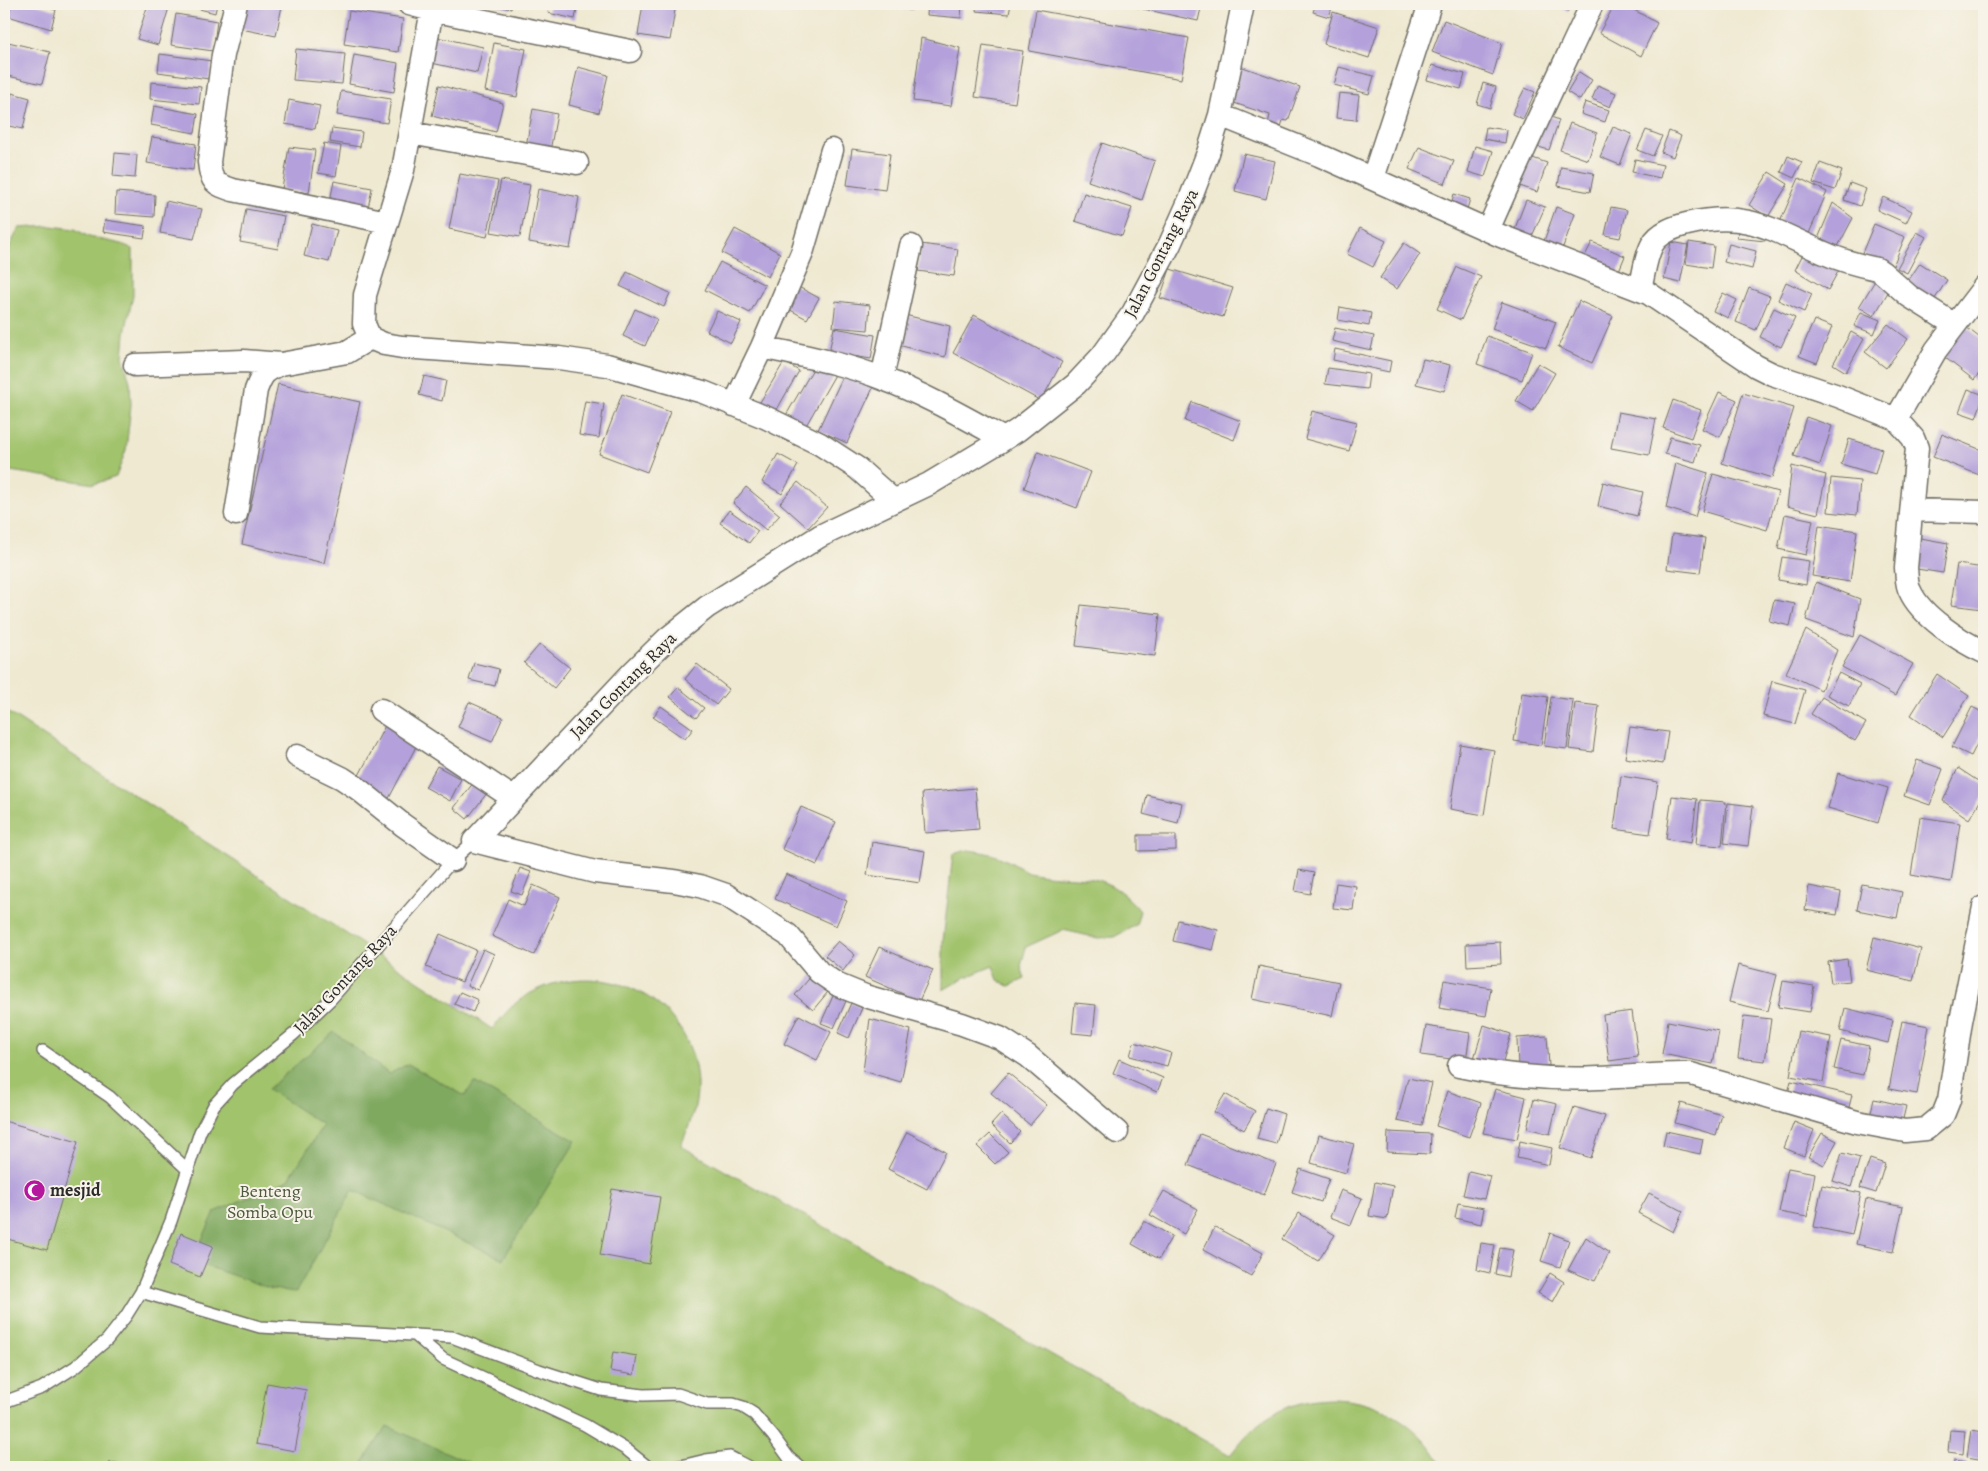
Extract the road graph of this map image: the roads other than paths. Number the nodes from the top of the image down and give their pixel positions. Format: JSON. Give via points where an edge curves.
{"nodes":[{"id":1,"x":236,"y":4,"type":"edge"},
{"id":2,"x":409,"y":4,"type":"edge"},
{"id":3,"x":1243,"y":4,"type":"edge"},
{"id":4,"x":1430,"y":4,"type":"edge"},
{"id":5,"x":1592,"y":4,"type":"edge"},
{"id":6,"x":432,"y":7,"type":"edge"},
{"id":7,"x":630,"y":51,"type":"dead end"},
{"id":8,"x":1220,"y":115,"type":"junction"},
{"id":9,"x":410,"y":133,"type":"junction"},
{"id":10,"x":832,"y":150,"type":"dead end"},
{"id":11,"x":577,"y":164,"type":"dead end"},
{"id":12,"x":1372,"y":178,"type":"junction"},
{"id":13,"x":387,"y":222,"type":"junction"},
{"id":14,"x":1488,"y":230,"type":"junction"},
{"id":15,"x":911,"y":246,"type":"dead end"},
{"id":16,"x":1984,"y":287,"type":"edge"},
{"id":17,"x":1640,"y":289,"type":"junction"},
{"id":18,"x":1955,"y":325,"type":"junction"},
{"id":19,"x":370,"y":338,"type":"junction"},
{"id":20,"x":762,"y":346,"type":"junction"},
{"id":21,"x":281,"y":364,"type":"junction"},
{"id":22,"x":135,"y":365,"type":"dead end"},
{"id":23,"x":882,"y":378,"type":"junction"},
{"id":24,"x":734,"y":405,"type":"junction"},
{"id":25,"x":1896,"y":419,"type":"junction"},
{"id":26,"x":1004,"y":439,"type":"junction"},
{"id":27,"x":893,"y":500,"type":"junction"},
{"id":28,"x":1912,"y":510,"type":"junction"},
{"id":29,"x":1984,"y":512,"type":"edge"},
{"id":30,"x":236,"y":514,"type":"dead end"},
{"id":31,"x":1984,"y":652,"type":"edge"},
{"id":32,"x":381,"y":710,"type":"dead end"},
{"id":33,"x":297,"y":756,"type":"dead end"},
{"id":34,"x":513,"y":798,"type":"junction"},
{"id":35,"x":474,"y":841,"type":"junction"},
{"id":36,"x":453,"y":860,"type":"junction"},
{"id":37,"x":1984,"y":907,"type":"edge"},
{"id":38,"x":43,"y":1051,"type":"dead end"},
{"id":39,"x":1459,"y":1066,"type":"dead end"},
{"id":40,"x":1117,"y":1132,"type":"dead end"},
{"id":41,"x":189,"y":1171,"type":"junction"},
{"id":42,"x":141,"y":1292,"type":"junction"},
{"id":43,"x":416,"y":1336,"type":"junction"},
{"id":44,"x":4,"y":1402,"type":"edge"},
{"id":45,"x":648,"y":1467,"type":"edge"},
{"id":46,"x":677,"y":1467,"type":"edge"},
{"id":47,"x":749,"y":1467,"type":"edge"},
{"id":48,"x":800,"y":1467,"type":"edge"}],
"edges":[{"from":1,"to":13,"type":"street","via":[[222,55],[210,153],[210,175],[214,182],[233,190]]},
{"from":2,"to":6,"type":"street"},
{"from":3,"to":8,"type":"street","name":"Jalan Gontang Raya"},
{"from":4,"to":12,"type":"street"},
{"from":5,"to":14,"type":"street"},
{"from":6,"to":7,"type":"street"},
{"from":6,"to":9,"type":"street"},
{"from":8,"to":12,"type":"street"},
{"from":8,"to":26,"type":"street","name":"Jalan Gontang Raya","via":[[1192,197],[1133,313],[1102,356],[1076,384]]},
{"from":9,"to":11,"type":"street"},
{"from":9,"to":13,"type":"street"},
{"from":10,"to":20,"type":"street","via":[[802,253]]},
{"from":12,"to":14,"type":"street"},
{"from":13,"to":19,"type":"street","via":[[365,295],[364,324]]},
{"from":14,"to":17,"type":"street"},
{"from":15,"to":23,"type":"street"},
{"from":16,"to":18,"type":"street"},
{"from":17,"to":18,"type":"street","via":[[1652,244],[1664,233],[1705,220],[1726,218],[1768,226],[1833,257],[1883,273],[1909,296]]},
{"from":17,"to":25,"type":"street","via":[[1756,366]]},
{"from":18,"to":25,"type":"street","via":[[1936,350]]},
{"from":19,"to":21,"type":"street","via":[[347,352]]},
{"from":19,"to":24,"type":"street","via":[[402,347],[559,358],[607,365],[704,392]]},
{"from":20,"to":23,"type":"street"},
{"from":20,"to":24,"type":"street"},
{"from":21,"to":22,"type":"street","via":[[244,361]]},
{"from":21,"to":30,"type":"street","via":[[262,375],[256,390]]},
{"from":23,"to":26,"type":"street"},
{"from":24,"to":27,"type":"street","via":[[820,444],[856,468]]},
{"from":25,"to":28,"type":"street","via":[[1913,438],[1917,448]]},
{"from":26,"to":27,"type":"street","name":"Jalan Gontang Raya","via":[[929,484]]},
{"from":27,"to":34,"type":"street","name":"Jalan Gontang Raya","via":[[820,536],[707,607],[632,673]]},
{"from":28,"to":29,"type":"street"},
{"from":28,"to":31,"type":"street","via":[[1906,568],[1910,593],[1925,612],[1945,628]]},
{"from":32,"to":34,"type":"street"},
{"from":33,"to":36,"type":"street","via":[[350,783]]},
{"from":34,"to":35,"type":"street","name":"Jalan Gontang Raya"},
{"from":35,"to":36,"type":"lane","name":"Jalan Gontang Raya"},
{"from":35,"to":40,"type":"street","via":[[595,872],[674,881],[726,895],[788,935],[819,972],[838,984],[865,996],[1000,1038],[1028,1056]]},
{"from":36,"to":41,"type":"lane","name":"Jalan Gontang Raya","via":[[330,1000],[233,1084],[214,1105],[200,1132]]},
{"from":37,"to":39,"type":"street","via":[[1949,1100],[1943,1115],[1926,1129],[1905,1131],[1857,1122],[1691,1074],[1545,1077]]},
{"from":38,"to":41,"type":"lane","via":[[110,1097]]},
{"from":41,"to":42,"type":"lane","name":"Jalan Gontang Raya"},
{"from":42,"to":43,"type":"lane","via":[[260,1328]]},
{"from":42,"to":44,"type":"lane","name":"Jalan Gontang Raya","via":[[107,1340],[75,1367],[42,1388]]},
{"from":43,"to":45,"type":"lane","via":[[443,1359],[585,1425]]},
{"from":43,"to":48,"type":"lane","via":[[452,1337],[601,1390],[643,1395],[678,1394],[707,1404],[743,1407],[754,1414]]},
{"from":46,"to":47,"type":"lane","via":[[730,1457]]}]}
